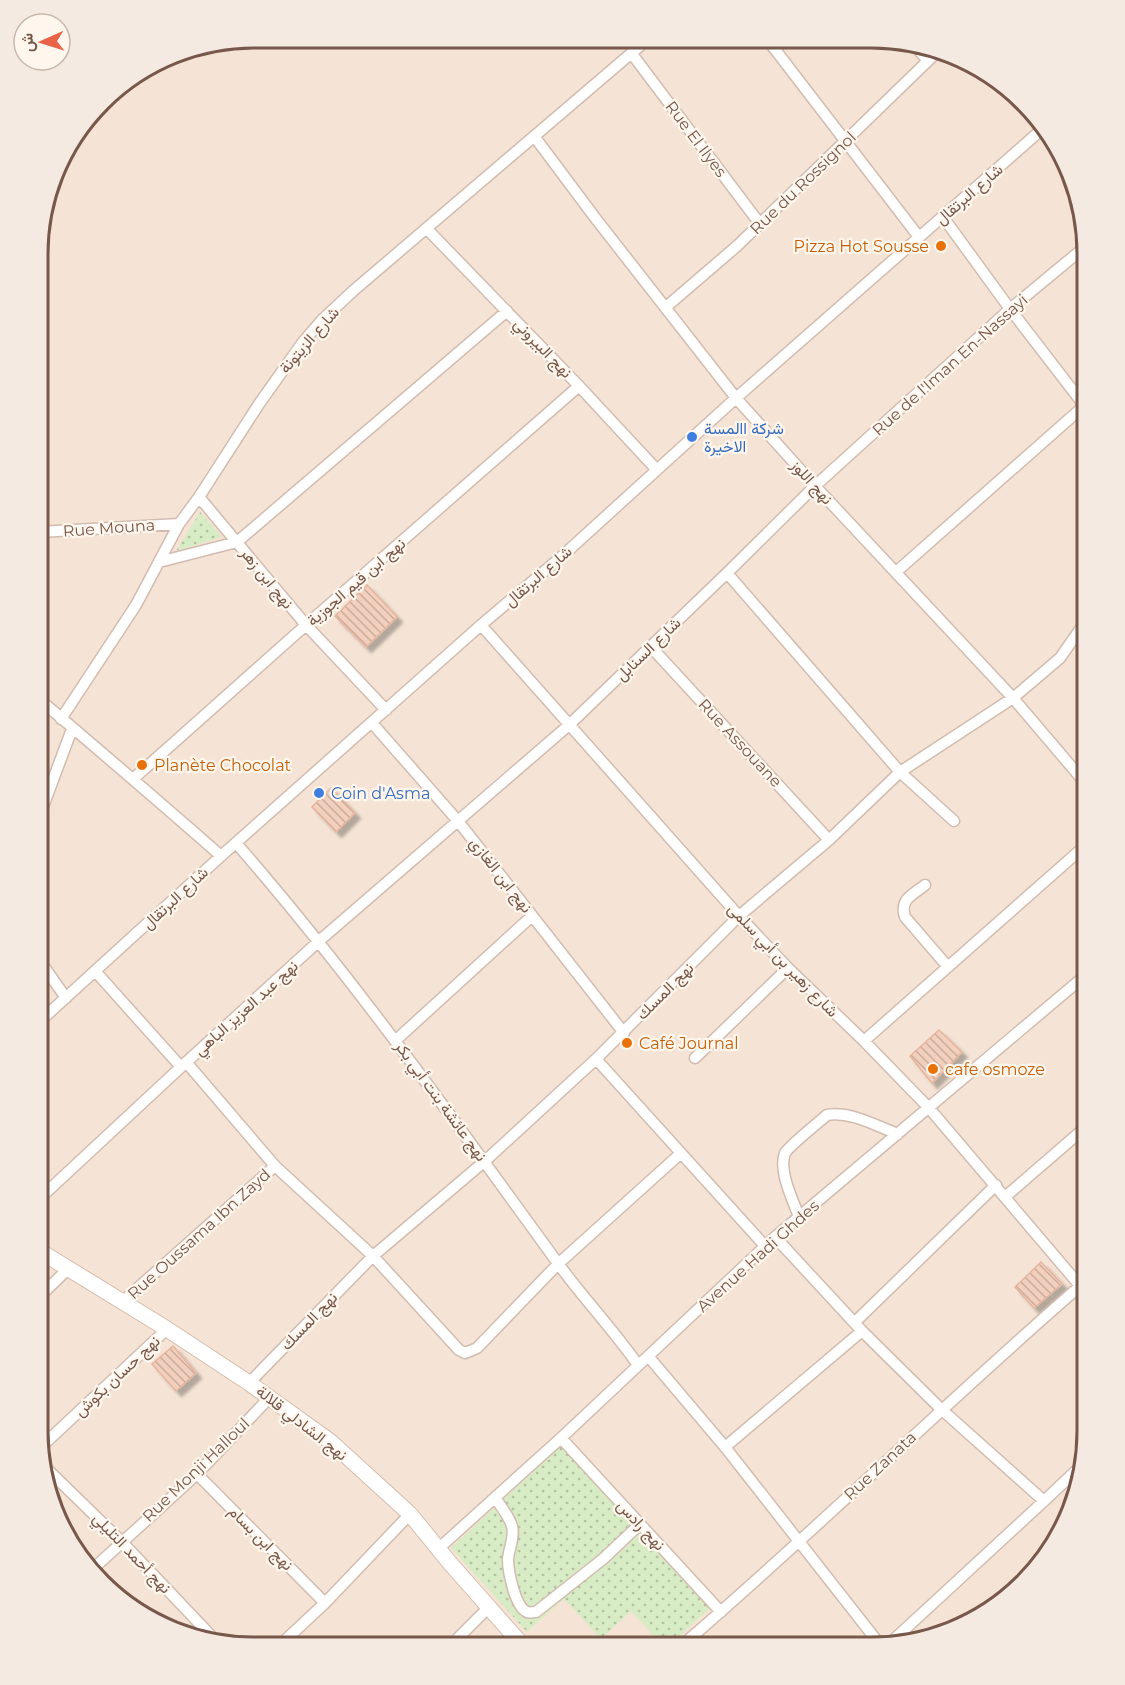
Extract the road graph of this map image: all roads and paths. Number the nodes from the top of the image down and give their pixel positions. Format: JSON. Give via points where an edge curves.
{"nodes":[{"id":1,"x":638,"y":48,"type":"edge"},
{"id":2,"x":774,"y":48,"type":"edge"},
{"id":3,"x":632,"y":54,"type":"junction"},
{"id":4,"x":932,"y":58,"type":"edge"},
{"id":5,"x":1037,"y":134,"type":"edge"},
{"id":6,"x":534,"y":136,"type":"junction"},
{"id":7,"x":846,"y":142,"type":"junction"},
{"id":8,"x":943,"y":217,"type":"junction"},
{"id":9,"x":760,"y":224,"type":"junction"},
{"id":10,"x":427,"y":229,"type":"junction"},
{"id":11,"x":919,"y":237,"type":"junction"},
{"id":12,"x":1077,"y":253,"type":"edge"},
{"id":13,"x":666,"y":307,"type":"junction"},
{"id":14,"x":1010,"y":309,"type":"junction"},
{"id":15,"x":507,"y":311,"type":"junction"},
{"id":16,"x":579,"y":386,"type":"junction"},
{"id":17,"x":1077,"y":395,"type":"edge"},
{"id":18,"x":736,"y":398,"type":"junction"},
{"id":19,"x":1077,"y":415,"type":"edge"},
{"id":20,"x":657,"y":470,"type":"junction"},
{"id":21,"x":815,"y":486,"type":"junction"},
{"id":22,"x":199,"y":497,"type":"junction"},
{"id":23,"x":179,"y":524,"type":"junction"},
{"id":24,"x":48,"y":531,"type":"edge"},
{"id":25,"x":237,"y":542,"type":"junction"},
{"id":26,"x":159,"y":562,"type":"junction"},
{"id":27,"x":896,"y":572,"type":"junction"},
{"id":28,"x":727,"y":573,"type":"junction"},
{"id":29,"x":306,"y":625,"type":"junction"},
{"id":30,"x":481,"y":625,"type":"junction"},
{"id":31,"x":1077,"y":634,"type":"edge"},
{"id":32,"x":651,"y":647,"type":"junction"},
{"id":33,"x":1013,"y":698,"type":"junction"},
{"id":34,"x":48,"y":707,"type":"edge"},
{"id":35,"x":386,"y":710,"type":"junction"},
{"id":36,"x":61,"y":718,"type":"junction"},
{"id":37,"x":372,"y":723,"type":"junction"},
{"id":38,"x":569,"y":725,"type":"junction"},
{"id":39,"x":72,"y":729,"type":"junction"},
{"id":40,"x":900,"y":772,"type":"junction"},
{"id":41,"x":1077,"y":772,"type":"edge"},
{"id":42,"x":133,"y":779,"type":"junction"},
{"id":43,"x":48,"y":793,"type":"edge"},
{"id":44,"x":458,"y":821,"type":"junction"},
{"id":45,"x":954,"y":821,"type":"dead end"},
{"id":46,"x":829,"y":840,"type":"junction"},
{"id":47,"x":236,"y":843,"type":"junction"},
{"id":48,"x":1077,"y":853,"type":"edge"},
{"id":49,"x":221,"y":856,"type":"junction"},
{"id":50,"x":925,"y":885,"type":"dead end"},
{"id":51,"x":532,"y":916,"type":"junction"},
{"id":52,"x":739,"y":916,"type":"junction"},
{"id":53,"x":319,"y":941,"type":"junction"},
{"id":54,"x":948,"y":967,"type":"junction"},
{"id":55,"x":788,"y":968,"type":"junction"},
{"id":56,"x":95,"y":971,"type":"junction"},
{"id":57,"x":48,"y":972,"type":"edge"},
{"id":58,"x":1077,"y":982,"type":"edge"},
{"id":59,"x":66,"y":998,"type":"junction"},
{"id":60,"x":48,"y":1014,"type":"edge"},
{"id":61,"x":624,"y":1033,"type":"junction"},
{"id":62,"x":396,"y":1040,"type":"junction"},
{"id":63,"x":864,"y":1041,"type":"junction"},
{"id":64,"x":596,"y":1059,"type":"junction"},
{"id":65,"x":695,"y":1059,"type":"dead end"},
{"id":66,"x":184,"y":1065,"type":"junction"},
{"id":67,"x":929,"y":1108,"type":"junction"},
{"id":68,"x":898,"y":1134,"type":"junction"},
{"id":69,"x":1077,"y":1135,"type":"edge"},
{"id":70,"x":680,"y":1154,"type":"junction"},
{"id":71,"x":484,"y":1161,"type":"junction"},
{"id":72,"x":275,"y":1166,"type":"junction"},
{"id":73,"x":996,"y":1185,"type":"junction"},
{"id":74,"x":48,"y":1191,"type":"edge"},
{"id":75,"x":1005,"y":1197,"type":"junction"},
{"id":76,"x":799,"y":1217,"type":"junction"},
{"id":77,"x":775,"y":1237,"type":"junction"},
{"id":78,"x":765,"y":1246,"type":"junction"},
{"id":79,"x":48,"y":1256,"type":"edge"},
{"id":80,"x":373,"y":1256,"type":"junction"},
{"id":81,"x":558,"y":1264,"type":"junction"},
{"id":82,"x":68,"y":1269,"type":"junction"},
{"id":83,"x":1077,"y":1277,"type":"edge"},
{"id":84,"x":48,"y":1288,"type":"edge"},
{"id":85,"x":1077,"y":1293,"type":"edge"},
{"id":86,"x":122,"y":1302,"type":"junction"},
{"id":87,"x":858,"y":1326,"type":"junction"},
{"id":88,"x":167,"y":1329,"type":"junction"},
{"id":89,"x":648,"y":1356,"type":"junction"},
{"id":90,"x":638,"y":1365,"type":"junction"},
{"id":91,"x":249,"y":1383,"type":"junction"},
{"id":92,"x":270,"y":1397,"type":"junction"},
{"id":93,"x":941,"y":1409,"type":"junction"},
{"id":94,"x":561,"y":1438,"type":"junction"},
{"id":95,"x":49,"y":1440,"type":"edge"},
{"id":96,"x":725,"y":1447,"type":"junction"},
{"id":97,"x":197,"y":1474,"type":"junction"},
{"id":98,"x":53,"y":1475,"type":"edge"},
{"id":99,"x":1072,"y":1475,"type":"edge"},
{"id":100,"x":495,"y":1497,"type":"junction"},
{"id":101,"x":1044,"y":1502,"type":"junction"},
{"id":102,"x":410,"y":1514,"type":"junction"},
{"id":103,"x":640,"y":1524,"type":"junction"},
{"id":104,"x":121,"y":1541,"type":"junction"},
{"id":105,"x":800,"y":1541,"type":"junction"},
{"id":106,"x":438,"y":1549,"type":"junction"},
{"id":107,"x":98,"y":1564,"type":"edge"},
{"id":108,"x":325,"y":1603,"type":"junction"},
{"id":109,"x":488,"y":1608,"type":"junction"},
{"id":110,"x":721,"y":1612,"type":"junction"},
{"id":111,"x":207,"y":1631,"type":"edge"},
{"id":112,"x":899,"y":1635,"type":"edge"},
{"id":113,"x":289,"y":1637,"type":"edge"},
{"id":114,"x":459,"y":1637,"type":"edge"},
{"id":115,"x":515,"y":1637,"type":"edge"},
{"id":116,"x":692,"y":1637,"type":"edge"},
{"id":117,"x":874,"y":1637,"type":"edge"}],
"edges":[{"from":1,"to":3,"type":"street","name":"شارع الزيتونة"},
{"from":2,"to":7,"type":"street"},
{"from":3,"to":6,"type":"street","name":"شارع الزيتونة"},
{"from":3,"to":9,"type":"street","name":"Rue El Ilyes"},
{"from":4,"to":7,"type":"street","name":"Rue du Rossignol"},
{"from":5,"to":8,"type":"street","name":"شارع البرتقال"},
{"from":6,"to":10,"type":"street","name":"شارع الزيتونة"},
{"from":6,"to":13,"type":"street","name":"نهج اللوز"},
{"from":7,"to":9,"type":"street","name":"Rue du Rossignol"},
{"from":7,"to":11,"type":"street"},
{"from":8,"to":11,"type":"street","name":"شارع البرتقال"},
{"from":8,"to":14,"type":"street"},
{"from":9,"to":13,"type":"street","name":"Rue du Rossignol"},
{"from":10,"to":15,"type":"street","name":"نهج البيروني"},
{"from":10,"to":22,"type":"street","name":"شارع الزيتونة","via":[[347,297],[303,342]]},
{"from":11,"to":18,"type":"street","name":"شارع البرتقال"},
{"from":12,"to":14,"type":"street","name":"Rue de l'Iman En-Nassayi"},
{"from":13,"to":18,"type":"street","name":"نهج اللوز"},
{"from":14,"to":17,"type":"street"},
{"from":14,"to":21,"type":"street","name":"Rue de l'Iman En-Nassayi"},
{"from":15,"to":16,"type":"street","name":"نهج البيروني"},
{"from":15,"to":25,"type":"street"},
{"from":16,"to":20,"type":"street","name":"نهج البيروني"},
{"from":16,"to":29,"type":"street","name":"نهج ابن قيم الجوزية"},
{"from":18,"to":20,"type":"street","name":"شارع البرتقال"},
{"from":18,"to":21,"type":"street","name":"نهج اللوز"},
{"from":19,"to":27,"type":"street"},
{"from":20,"to":30,"type":"street","name":"شارع البرتقال"},
{"from":21,"to":27,"type":"street","name":"نهج اللوز"},
{"from":21,"to":28,"type":"street","name":"Rue de l'Iman En-Nassayi"},
{"from":22,"to":23,"type":"street","name":"شارع الزيتونة"},
{"from":22,"to":25,"type":"street","name":"نهج ابن زهر"},
{"from":23,"to":24,"type":"street","name":"Rue Mouna"},
{"from":23,"to":26,"type":"street","name":"شارع الزيتونة"},
{"from":25,"to":26,"type":"street"},
{"from":25,"to":29,"type":"street","name":"نهج ابن زهر"},
{"from":26,"to":36,"type":"street","name":"شارع الزيتونة","via":[[136,605]]},
{"from":27,"to":33,"type":"street","name":"نهج اللوز"},
{"from":28,"to":32,"type":"street","name":"شارع السنابل"},
{"from":28,"to":40,"type":"street"},
{"from":29,"to":35,"type":"street","name":"نهج ابن زهر"},
{"from":29,"to":42,"type":"street","name":"نهج ابن قيم الجوزية"},
{"from":30,"to":35,"type":"street","name":"شارع البرتقال"},
{"from":30,"to":38,"type":"street","name":"شارع زهير بن أبي سلمى"},
{"from":31,"to":33,"type":"street","name":"نهج المسك","via":[[1060,658]]},
{"from":32,"to":38,"type":"street","name":"شارع السنابل"},
{"from":32,"to":46,"type":"street","name":"Rue Assouane"},
{"from":33,"to":40,"type":"street","name":"نهج المسك"},
{"from":33,"to":41,"type":"street","name":"نهج اللوز"},
{"from":34,"to":36,"type":"street"},
{"from":35,"to":37,"type":"street","name":"شارع البرتقال"},
{"from":36,"to":39,"type":"street"},
{"from":37,"to":44,"type":"street","name":"نهج ابن الغازي"},
{"from":37,"to":47,"type":"street","name":"شارع البرتقال"},
{"from":38,"to":44,"type":"street","name":"شارع السنابل"},
{"from":38,"to":52,"type":"street","name":"شارع زهير بن أبي سلمى"},
{"from":39,"to":42,"type":"street"},
{"from":39,"to":43,"type":"street"},
{"from":40,"to":45,"type":"street"},
{"from":40,"to":46,"type":"street","name":"نهج المسك"},
{"from":42,"to":49,"type":"street"},
{"from":44,"to":51,"type":"street","name":"نهج ابن الغازي"},
{"from":44,"to":53,"type":"street","name":"نهج عبد العزيز الباهي"},
{"from":46,"to":52,"type":"street","name":"نهج المسك"},
{"from":47,"to":49,"type":"street","name":"شارع البرتقال"},
{"from":47,"to":53,"type":"street","name":"نهج عائشة بنت أبي بكر"},
{"from":48,"to":54,"type":"street"},
{"from":49,"to":56,"type":"street","name":"شارع البرتقال"},
{"from":50,"to":54,"type":"street","via":[[904,902],[902,909]]},
{"from":51,"to":61,"type":"street","name":"نهج ابن الغازي"},
{"from":51,"to":62,"type":"street"},
{"from":52,"to":55,"type":"street","name":"شارع زهير بن أبي سلمى"},
{"from":52,"to":61,"type":"street","name":"نهج المسك"},
{"from":53,"to":62,"type":"street","name":"نهج عائشة بنت أبي بكر"},
{"from":53,"to":66,"type":"street","name":"نهج عبد العزيز الباهي"},
{"from":54,"to":63,"type":"street"},
{"from":55,"to":63,"type":"street","name":"شارع زهير بن أبي سلمى"},
{"from":55,"to":65,"type":"street"},
{"from":56,"to":59,"type":"street","name":"شارع البرتقال"},
{"from":56,"to":66,"type":"street"},
{"from":57,"to":59,"type":"street"},
{"from":58,"to":67,"type":"street","name":"Avenue Hadi Ghdes"},
{"from":59,"to":60,"type":"street","name":"شارع البرتقال"},
{"from":61,"to":64,"type":"street","name":"نهج المسك"},
{"from":62,"to":71,"type":"street","name":"نهج عائشة بنت أبي بكر"},
{"from":63,"to":67,"type":"street","name":"شارع زهير بن أبي سلمى"},
{"from":64,"to":70,"type":"street"},
{"from":64,"to":71,"type":"street","name":"نهج المسك"},
{"from":66,"to":72,"type":"street"},
{"from":66,"to":74,"type":"street","name":"نهج عبد العزيز الباهي"},
{"from":67,"to":68,"type":"street","name":"Avenue Hadi Ghdes"},
{"from":67,"to":73,"type":"street","name":"شارع زهير بن أبي سلمى"},
{"from":68,"to":76,"type":"street","name":"Avenue Hadi Ghdes"},
{"from":68,"to":76,"type":"street","via":[[849,1116],[827,1115],[786,1152],[783,1166]]},
{"from":69,"to":75,"type":"street"},
{"from":70,"to":78,"type":"street"},
{"from":70,"to":81,"type":"street"},
{"from":71,"to":80,"type":"street","name":"نهج المسك"},
{"from":71,"to":81,"type":"street","name":"نهج عائشة بنت أبي بكر"},
{"from":72,"to":80,"type":"street"},
{"from":72,"to":86,"type":"street","name":"Rue Oussama Ibn Zayd"},
{"from":73,"to":75,"type":"street","name":"شارع زهير بن أبي سلمى"},
{"from":73,"to":87,"type":"street"},
{"from":75,"to":83,"type":"street","name":"شارع زهير بن أبي سلمى"},
{"from":76,"to":77,"type":"street","name":"Avenue Hadi Ghdes"},
{"from":77,"to":78,"type":"street","name":"Avenue Hadi Ghdes"},
{"from":77,"to":87,"type":"street"},
{"from":78,"to":89,"type":"street","name":"Avenue Hadi Ghdes"},
{"from":79,"to":82,"type":"street","name":"نهج الشادلي قلالة"},
{"from":80,"to":81,"type":"street","via":[[465,1353],[477,1348]]},
{"from":80,"to":91,"type":"street","name":"نهج المسك"},
{"from":81,"to":90,"type":"street","name":"نهج عائشة بنت أبي بكر"},
{"from":82,"to":84,"type":"street"},
{"from":82,"to":86,"type":"street","name":"نهج الشادلي قلالة"},
{"from":85,"to":93,"type":"street","name":"Rue Zanata"},
{"from":86,"to":88,"type":"street","name":"نهج الشادلي قلالة"},
{"from":87,"to":93,"type":"street"},
{"from":87,"to":96,"type":"street"},
{"from":88,"to":91,"type":"street","name":"نهج الشادلي قلالة"},
{"from":88,"to":95,"type":"street","name":"نهج حسان بكوش"},
{"from":89,"to":90,"type":"street","name":"Avenue Hadi Ghdes"},
{"from":89,"to":96,"type":"street"},
{"from":90,"to":94,"type":"street","name":"Avenue Hadi Ghdes"},
{"from":91,"to":92,"type":"street","name":"نهج الشادلي قلالة"},
{"from":92,"to":97,"type":"street","name":"Rue Monji Halloul"},
{"from":92,"to":102,"type":"street","name":"نهج الشادلي قلالة","via":[[331,1442]]},
{"from":93,"to":101,"type":"street"},
{"from":93,"to":105,"type":"street","name":"Rue Zanata"},
{"from":94,"to":100,"type":"street","name":"Avenue Hadi Ghdes"},
{"from":94,"to":103,"type":"street","name":"نهج رادس"},
{"from":96,"to":105,"type":"street"},
{"from":97,"to":104,"type":"street","name":"Rue Monji Halloul"},
{"from":97,"to":108,"type":"street","name":"نهج ابن بسام"},
{"from":98,"to":104,"type":"street","name":"نهج أحمد التليلي"},
{"from":99,"to":101,"type":"street"},
{"from":100,"to":103,"type":"street","via":[[512,1526],[508,1558],[513,1588],[520,1606],[531,1613],[603,1559]]},
{"from":100,"to":106,"type":"street","name":"Avenue Hadi Ghdes"},
{"from":101,"to":112,"type":"street"},
{"from":102,"to":106,"type":"street","name":"نهج الشادلي قلالة"},
{"from":102,"to":108,"type":"street"},
{"from":103,"to":110,"type":"street","name":"نهج رادس"},
{"from":104,"to":107,"type":"street","name":"Rue Monji Halloul"},
{"from":104,"to":111,"type":"street","name":"نهج أحمد التليلي"},
{"from":105,"to":110,"type":"street","name":"Rue Zanata"},
{"from":105,"to":117,"type":"street"},
{"from":106,"to":109,"type":"street","name":"نهج الشادلي قلالة"},
{"from":108,"to":113,"type":"street"},
{"from":109,"to":114,"type":"street"},
{"from":109,"to":115,"type":"street","name":"نهج الشادلي قلالة"},
{"from":110,"to":116,"type":"street","name":"Rue Zanata"}]}
